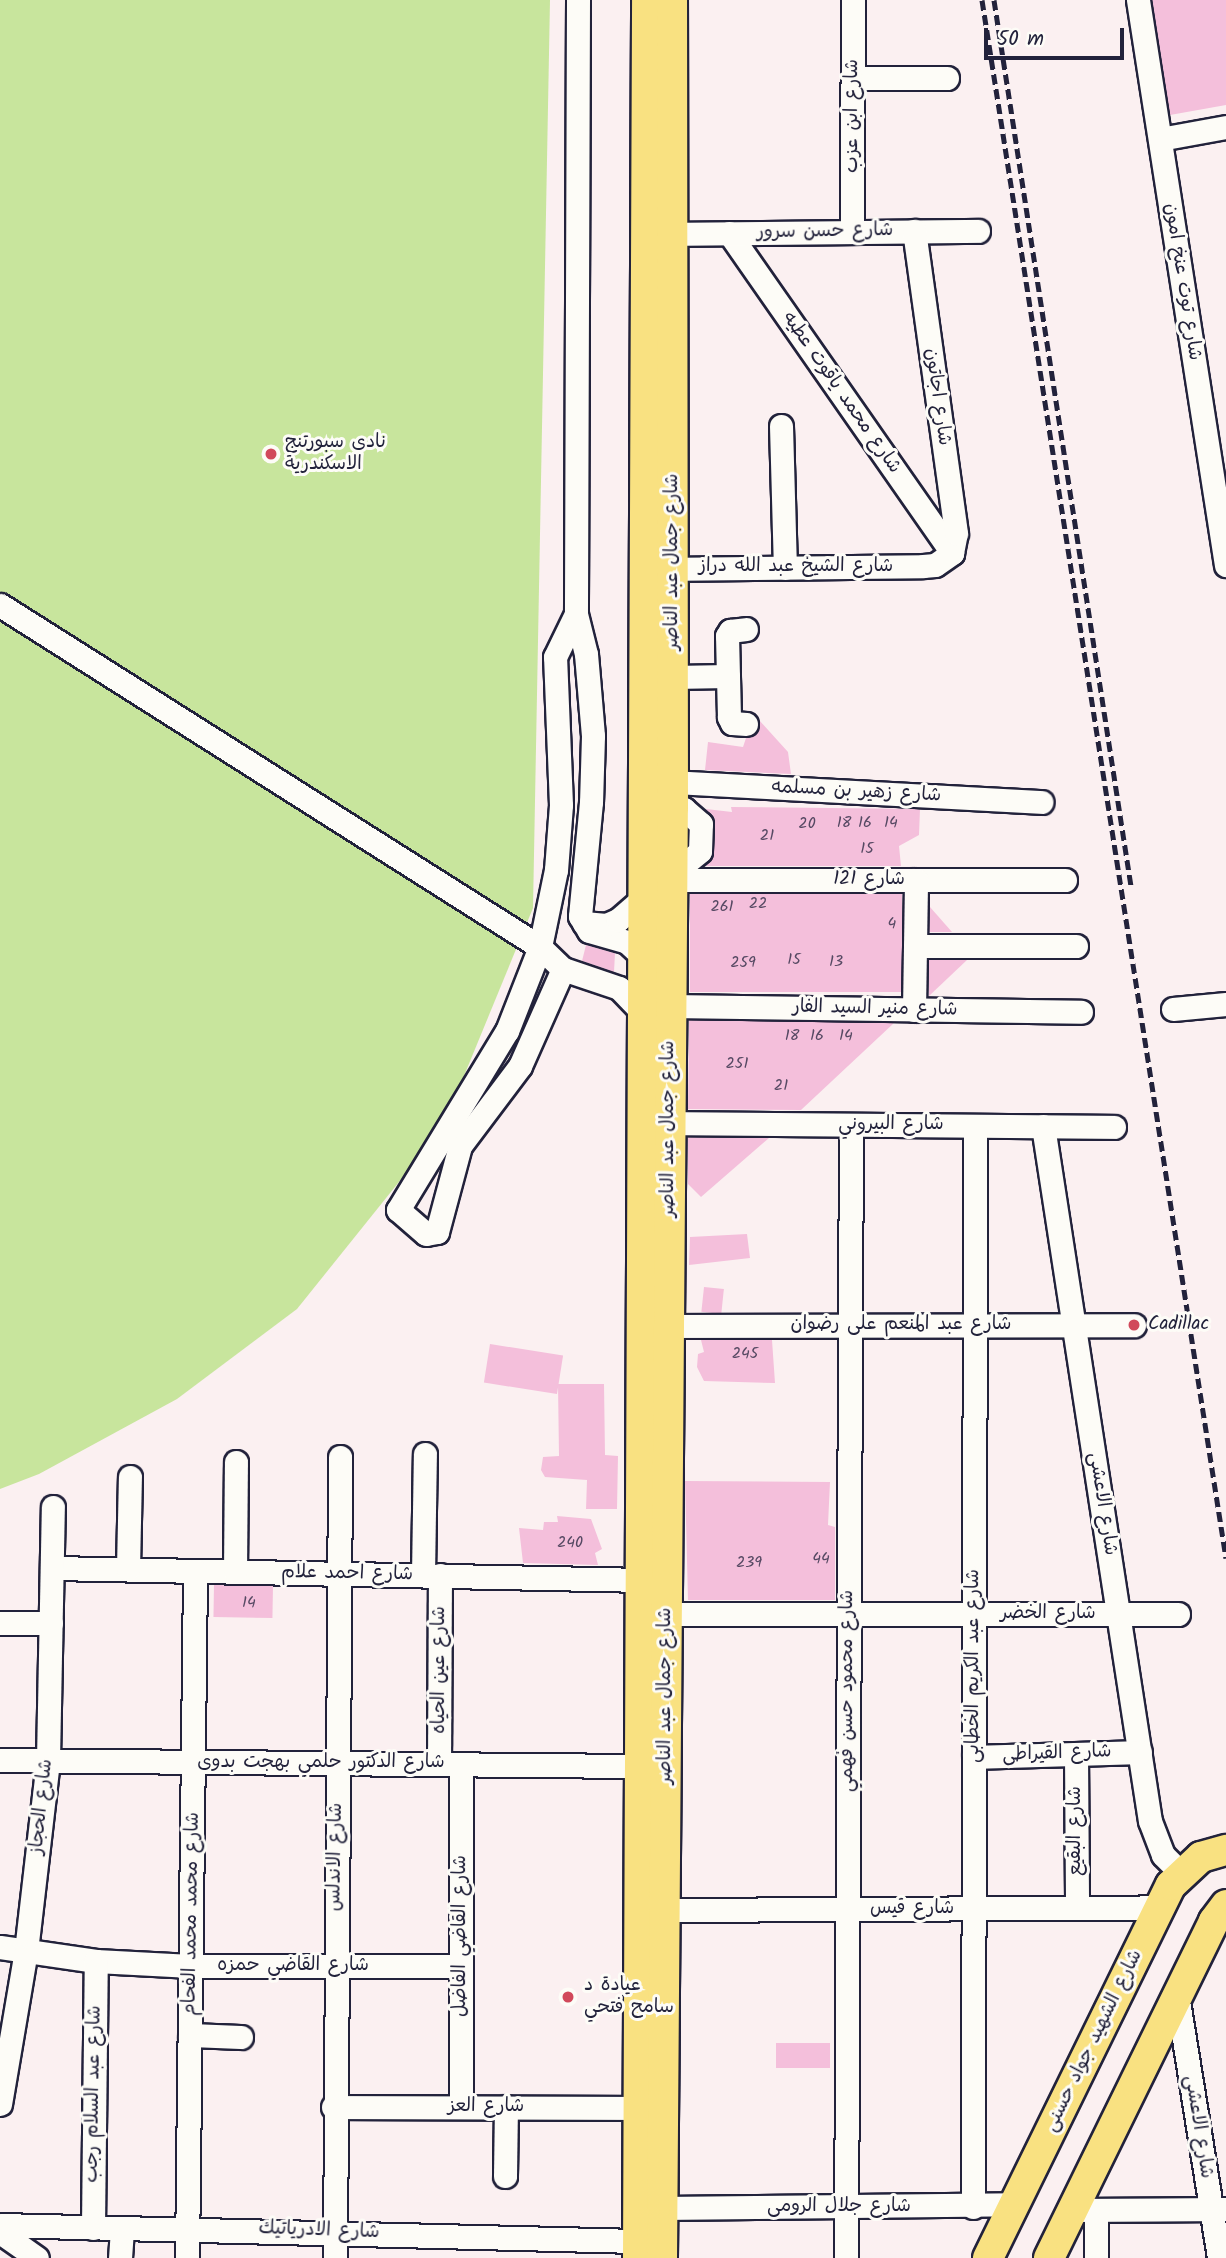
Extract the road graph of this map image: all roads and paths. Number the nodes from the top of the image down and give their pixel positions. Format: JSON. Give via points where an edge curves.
{"nodes":[{"id":1,"x":578,"y":0,"type":"edge"},
{"id":2,"x":646,"y":0,"type":"edge"},
{"id":3,"x":672,"y":0,"type":"edge"},
{"id":4,"x":853,"y":0,"type":"edge"},
{"id":5,"x":1138,"y":0,"type":"edge"},
{"id":6,"x":853,"y":78,"type":"junction"},
{"id":7,"x":947,"y":78,"type":"dead end"},
{"id":8,"x":1226,"y":127,"type":"edge"},
{"id":9,"x":1160,"y":139,"type":"junction"},
{"id":10,"x":914,"y":231,"type":"junction"},
{"id":11,"x":978,"y":231,"type":"dead end"},
{"id":12,"x":852,"y":232,"type":"junction"},
{"id":13,"x":729,"y":233,"type":"junction"},
{"id":14,"x":672,"y":234,"type":"junction"},
{"id":15,"x":781,"y":426,"type":"dead end"},
{"id":16,"x":949,"y":556,"type":"junction"},
{"id":17,"x":1226,"y":565,"type":"edge"},
{"id":18,"x":785,"y":568,"type":"junction"},
{"id":19,"x":659,"y":569,"type":"junction"},
{"id":20,"x":0,"y":605,"type":"edge"},
{"id":21,"x":576,"y":614,"type":"junction"},
{"id":22,"x":746,"y":629,"type":"dead end"},
{"id":23,"x":728,"y":676,"type":"junction"},
{"id":24,"x":673,"y":677,"type":"junction"},
{"id":25,"x":746,"y":724,"type":"dead end"},
{"id":26,"x":593,"y":736,"type":"junction"},
{"id":27,"x":559,"y":740,"type":"junction"},
{"id":28,"x":672,"y":795,"type":"junction"},
{"id":29,"x":1041,"y":802,"type":"dead end"},
{"id":30,"x":672,"y":877,"type":"junction"},
{"id":31,"x":916,"y":880,"type":"junction"},
{"id":32,"x":1065,"y":880,"type":"dead end"},
{"id":33,"x":644,"y":897,"type":"junction"},
{"id":34,"x":581,"y":923,"type":"junction"},
{"id":35,"x":915,"y":946,"type":"junction"},
{"id":36,"x":1076,"y":946,"type":"dead end"},
{"id":37,"x":540,"y":947,"type":"junction"},
{"id":38,"x":657,"y":958,"type":"junction"},
{"id":39,"x":573,"y":974,"type":"junction"},
{"id":40,"x":1224,"y":1000,"type":"edge"},
{"id":41,"x":1173,"y":1009,"type":"dead end"},
{"id":42,"x":657,"y":1010,"type":"junction"},
{"id":43,"x":915,"y":1010,"type":"junction"},
{"id":44,"x":1081,"y":1012,"type":"dead end"},
{"id":45,"x":669,"y":1123,"type":"junction"},
{"id":46,"x":850,"y":1125,"type":"junction"},
{"id":47,"x":975,"y":1126,"type":"junction"},
{"id":48,"x":1044,"y":1126,"type":"junction"},
{"id":49,"x":1114,"y":1127,"type":"dead end"},
{"id":50,"x":975,"y":1325,"type":"junction"},
{"id":51,"x":1074,"y":1325,"type":"junction"},
{"id":52,"x":1134,"y":1325,"type":"dead end"},
{"id":53,"x":668,"y":1326,"type":"junction"},
{"id":54,"x":849,"y":1326,"type":"junction"},
{"id":55,"x":425,"y":1454,"type":"dead end"},
{"id":56,"x":340,"y":1457,"type":"dead end"},
{"id":57,"x":236,"y":1462,"type":"dead end"},
{"id":58,"x":130,"y":1477,"type":"dead end"},
{"id":59,"x":53,"y":1507,"type":"dead end"},
{"id":60,"x":52,"y":1568,"type":"junction"},
{"id":61,"x":128,"y":1569,"type":"junction"},
{"id":62,"x":195,"y":1571,"type":"junction"},
{"id":63,"x":235,"y":1572,"type":"junction"},
{"id":64,"x":339,"y":1573,"type":"junction"},
{"id":65,"x":431,"y":1575,"type":"junction"},
{"id":66,"x":643,"y":1580,"type":"junction"},
{"id":67,"x":974,"y":1613,"type":"junction"},
{"id":68,"x":666,"y":1614,"type":"junction"},
{"id":69,"x":849,"y":1614,"type":"junction"},
{"id":70,"x":1119,"y":1614,"type":"junction"},
{"id":71,"x":1178,"y":1614,"type":"dead end"},
{"id":72,"x":0,"y":1623,"type":"edge"},
{"id":73,"x":51,"y":1623,"type":"junction"},
{"id":74,"x":1140,"y":1752,"type":"junction"},
{"id":75,"x":1076,"y":1754,"type":"junction"},
{"id":76,"x":974,"y":1757,"type":"junction"},
{"id":77,"x":0,"y":1760,"type":"edge"},
{"id":78,"x":48,"y":1760,"type":"junction"},
{"id":79,"x":195,"y":1762,"type":"junction"},
{"id":80,"x":337,"y":1763,"type":"junction"},
{"id":81,"x":450,"y":1764,"type":"junction"},
{"id":82,"x":642,"y":1766,"type":"junction"},
{"id":83,"x":1226,"y":1850,"type":"edge"},
{"id":84,"x":1181,"y":1872,"type":"junction"},
{"id":85,"x":1226,"y":1905,"type":"edge"},
{"id":86,"x":1159,"y":1907,"type":"junction"},
{"id":87,"x":974,"y":1908,"type":"junction"},
{"id":88,"x":1077,"y":1908,"type":"junction"},
{"id":89,"x":848,"y":1909,"type":"junction"},
{"id":90,"x":664,"y":1910,"type":"junction"},
{"id":91,"x":0,"y":1947,"type":"edge"},
{"id":92,"x":26,"y":1951,"type":"junction"},
{"id":93,"x":96,"y":1961,"type":"junction"},
{"id":94,"x":191,"y":1966,"type":"junction"},
{"id":95,"x":461,"y":1966,"type":"junction"},
{"id":96,"x":335,"y":1967,"type":"junction"},
{"id":97,"x":1177,"y":1995,"type":"junction"},
{"id":98,"x":190,"y":2035,"type":"junction"},
{"id":99,"x":241,"y":2037,"type":"dead end"},
{"id":100,"x":0,"y":2105,"type":"edge"},
{"id":101,"x":333,"y":2107,"type":"junction"},
{"id":102,"x":461,"y":2107,"type":"junction"},
{"id":103,"x":506,"y":2107,"type":"junction"},
{"id":104,"x":639,"y":2108,"type":"junction"},
{"id":105,"x":505,"y":2176,"type":"dead end"},
{"id":106,"x":1016,"y":2204,"type":"junction"},
{"id":107,"x":847,"y":2207,"type":"junction"},
{"id":108,"x":973,"y":2207,"type":"junction"},
{"id":109,"x":662,"y":2208,"type":"junction"},
{"id":110,"x":1219,"y":2209,"type":"edge"},
{"id":111,"x":1084,"y":2210,"type":"junction"},
{"id":112,"x":0,"y":2225,"type":"edge"},
{"id":113,"x":93,"y":2228,"type":"junction"},
{"id":114,"x":122,"y":2228,"type":"junction"},
{"id":115,"x":187,"y":2228,"type":"junction"},
{"id":116,"x":336,"y":2231,"type":"junction"},
{"id":117,"x":0,"y":2232,"type":"edge"},
{"id":118,"x":452,"y":2248,"type":"edge"},
{"id":119,"x":646,"y":2252,"type":"edge"},
{"id":120,"x":37,"y":2258,"type":"edge"},
{"id":121,"x":120,"y":2258,"type":"edge"},
{"id":122,"x":187,"y":2258,"type":"edge"},
{"id":123,"x":335,"y":2258,"type":"edge"},
{"id":124,"x":846,"y":2258,"type":"edge"},
{"id":125,"x":988,"y":2258,"type":"edge"},
{"id":126,"x":1049,"y":2258,"type":"edge"},
{"id":127,"x":1096,"y":2258,"type":"edge"},
{"id":128,"x":1219,"y":2258,"type":"edge"}],
"edges":[{"from":1,"to":21,"type":"street"},
{"from":2,"to":19,"type":"main road","name":"شارع جمال عبد الناصر"},
{"from":3,"to":14,"type":"main road","name":"شارع جمال عبد الناصر"},
{"from":4,"to":6,"type":"street","name":"شارع ابن عزب"},
{"from":5,"to":9,"type":"street","name":"شارع توت عنخ امون"},
{"from":6,"to":7,"type":"street"},
{"from":6,"to":12,"type":"street","name":"شارع ابن عزب"},
{"from":8,"to":9,"type":"street"},
{"from":9,"to":17,"type":"street","name":"شارع توت عنخ امون"},
{"from":10,"to":11,"type":"street","name":"شارع حسن سرور"},
{"from":10,"to":12,"type":"street","name":"شارع حسن سرور"},
{"from":10,"to":16,"type":"street","name":"شارع اجاتون","via":[[956,533]]},
{"from":12,"to":13,"type":"street","name":"شارع حسن سرور"},
{"from":13,"to":14,"type":"street","name":"شارع حسن سرور"},
{"from":13,"to":16,"type":"street","name":"شارع محمد ياقوت عطيه"},
{"from":14,"to":19,"type":"main road","name":"شارع جمال عبد الناصر"},
{"from":15,"to":18,"type":"street"},
{"from":16,"to":18,"type":"street","name":"شارع الشيخ عبد الله دراز","via":[[923,566]]},
{"from":18,"to":19,"type":"street","name":"شارع الشيخ عبد الله دراز"},
{"from":19,"to":24,"type":"main road","name":"شارع جمال عبد الناصر"},
{"from":19,"to":33,"type":"main road","name":"شارع جمال عبد الناصر"},
{"from":20,"to":37,"type":"street"},
{"from":21,"to":26,"type":"street","via":[[586,654]]},
{"from":21,"to":27,"type":"street","via":[[555,657]]},
{"from":22,"to":23,"type":"street","via":[[728,633]]},
{"from":23,"to":24,"type":"street"},
{"from":23,"to":25,"type":"street","via":[[730,720]]},
{"from":24,"to":28,"type":"main road","name":"شارع جمال عبد الناصر"},
{"from":26,"to":27,"type":"street","via":[[575,728]]},
{"from":26,"to":34,"type":"street"},
{"from":27,"to":37,"type":"street","via":[[556,870]]},
{"from":28,"to":29,"type":"street","name":"شارع زهير بن مسلمه"},
{"from":28,"to":30,"type":"main road","name":"شارع جمال عبد الناصر"},
{"from":30,"to":31,"type":"street","name":"شارع 121"},
{"from":30,"to":38,"type":"main road","name":"شارع جمال عبد الناصر"},
{"from":31,"to":32,"type":"street","name":"شارع 121"},
{"from":31,"to":35,"type":"street"},
{"from":33,"to":34,"type":"street","via":[[628,915],[606,925]]},
{"from":33,"to":38,"type":"main road","name":"شارع جمال عبد الناصر"},
{"from":34,"to":38,"type":"street","via":[[589,931],[627,942]]},
{"from":35,"to":36,"type":"street"},
{"from":35,"to":43,"type":"street"},
{"from":37,"to":39,"type":"street"},
{"from":37,"to":39,"type":"street","via":[[507,1031],[398,1210],[426,1234],[437,1232],[460,1146],[520,1066]]},
{"from":38,"to":42,"type":"main road","name":"شارع جمال عبد الناصر"},
{"from":39,"to":42,"type":"street","via":[[619,989]]},
{"from":40,"to":41,"type":"street"},
{"from":42,"to":43,"type":"street","name":"شارع منير السيد الفار"},
{"from":42,"to":45,"type":"main road","name":"شارع جمال عبد الناصر"},
{"from":42,"to":66,"type":"main road","name":"شارع جمال عبد الناصر"},
{"from":43,"to":44,"type":"street","name":"شارع منير السيد الفار"},
{"from":45,"to":46,"type":"street","name":"شارع البيروني"},
{"from":45,"to":53,"type":"main road","name":"شارع جمال عبد الناصر"},
{"from":46,"to":47,"type":"street","name":"شارع البيروني"},
{"from":46,"to":54,"type":"street","name":"شارع محمود حسن فهمي"},
{"from":47,"to":48,"type":"street","name":"شارع البيروني"},
{"from":47,"to":50,"type":"street","name":"شارع عبد الكريم الخطابى"},
{"from":48,"to":49,"type":"street","name":"شارع البيروني"},
{"from":48,"to":51,"type":"street","name":"شارع الاعشى"},
{"from":50,"to":51,"type":"street","name":"شارع عبد المنعم على رضوان"},
{"from":50,"to":54,"type":"street","name":"شارع عبد المنعم على رضوان"},
{"from":50,"to":67,"type":"street","name":"شارع عبد الكريم الخطابى"},
{"from":51,"to":52,"type":"street","name":"شارع عبد المنعم على رضوان"},
{"from":51,"to":70,"type":"street","name":"شارع الاعشى"},
{"from":53,"to":54,"type":"street","name":"شارع عبد المنعم على رضوان"},
{"from":53,"to":68,"type":"main road","name":"شارع جمال عبد الناصر"},
{"from":54,"to":69,"type":"street","name":"شارع محمود حسن فهمي"},
{"from":55,"to":65,"type":"street","name":"شارع عين الحياه"},
{"from":56,"to":64,"type":"street","name":"شارع الاندلس"},
{"from":57,"to":63,"type":"street"},
{"from":58,"to":61,"type":"street"},
{"from":59,"to":60,"type":"street","name":"شارع الحجاز"},
{"from":60,"to":61,"type":"street","name":"شارع احمد علام"},
{"from":60,"to":73,"type":"street","name":"شارع الحجاز"},
{"from":61,"to":62,"type":"street","name":"شارع احمد علام"},
{"from":62,"to":63,"type":"street","name":"شارع احمد علام"},
{"from":62,"to":79,"type":"street","name":"شارع محمد محمد الفحام"},
{"from":63,"to":64,"type":"street","name":"شارع احمد علام"},
{"from":64,"to":65,"type":"street","name":"شارع احمد علام"},
{"from":64,"to":80,"type":"street","name":"شارع الاندلس"},
{"from":65,"to":66,"type":"street","name":"شارع احمد علام"},
{"from":65,"to":81,"type":"street","name":"شارع عين الحياه"},
{"from":66,"to":82,"type":"main road","name":"شارع جمال عبد الناصر"},
{"from":67,"to":69,"type":"street","name":"شارع الخضر"},
{"from":67,"to":70,"type":"street","name":"شارع الخضر"},
{"from":67,"to":76,"type":"street","name":"شارع عبد الكريم الخطابى"},
{"from":68,"to":69,"type":"street","name":"شارع الخضر"},
{"from":68,"to":90,"type":"main road","name":"شارع جمال عبد الناصر"},
{"from":69,"to":89,"type":"street","name":"شارع محمود حسن فهمي"},
{"from":70,"to":71,"type":"street","name":"شارع الخضر"},
{"from":70,"to":74,"type":"street","name":"شارع الاعشى"},
{"from":72,"to":73,"type":"street"},
{"from":73,"to":78,"type":"street","name":"شارع الحجاز"},
{"from":74,"to":75,"type":"street","name":"شارع القيراطى"},
{"from":74,"to":84,"type":"street","name":"شارع الاعشى","via":[[1152,1833],[1163,1855]]},
{"from":75,"to":76,"type":"street","name":"شارع القيراطى"},
{"from":75,"to":88,"type":"street","name":"شارع البقيع"},
{"from":76,"to":87,"type":"street","name":"شارع عبد الكريم الخطابى"},
{"from":77,"to":78,"type":"street","name":"شارع الدكتور حلمي بهجت بدوى"},
{"from":78,"to":79,"type":"street","name":"شارع الدكتور حلمي بهجت بدوى"},
{"from":78,"to":92,"type":"street","name":"شارع الحجاز"},
{"from":79,"to":80,"type":"street","name":"شارع الدكتور حلمي بهجت بدوى"},
{"from":79,"to":94,"type":"street","name":"شارع محمد محمد الفحام"},
{"from":80,"to":81,"type":"street","name":"شارع الدكتور حلمي بهجت بدوى"},
{"from":80,"to":96,"type":"street","name":"شارع الاندلس"},
{"from":81,"to":82,"type":"street","name":"شارع الدكتور حلمي بهجت بدوى"},
{"from":81,"to":95,"type":"street","name":"شارع القاضي الفاضل"},
{"from":82,"to":104,"type":"main road","name":"شارع جمال عبد الناصر"},
{"from":83,"to":84,"type":"main road","name":"شارع الشهيد جواد حسنى","via":[[1201,1857]]},
{"from":84,"to":86,"type":"main road","name":"شارع الشهيد جواد حسنى"},
{"from":85,"to":97,"type":"main road"},
{"from":86,"to":88,"type":"street","name":"شارع قيس"},
{"from":86,"to":106,"type":"main road","name":"شارع الشهيد جواد حسنى"},
{"from":87,"to":88,"type":"street","name":"شارع قيس"},
{"from":87,"to":89,"type":"street","name":"شارع قيس"},
{"from":87,"to":108,"type":"street","name":"شارع عبد الكريم الخطابى"},
{"from":89,"to":90,"type":"street","name":"شارع قيس"},
{"from":89,"to":107,"type":"street","name":"شارع محمود حسن فهمي"},
{"from":90,"to":109,"type":"main road","name":"شارع جمال عبد الناصر"},
{"from":91,"to":92,"type":"street","name":"شارع القاضي حمزه"},
{"from":92,"to":93,"type":"street","name":"شارع القاضي حمزه"},
{"from":92,"to":100,"type":"street","name":"شارع الحجاز"},
{"from":93,"to":94,"type":"street","name":"شارع القاضي حمزه"},
{"from":93,"to":113,"type":"street","name":"شارع عبد السلام رجب"},
{"from":94,"to":96,"type":"street","name":"شارع القاضي حمزه"},
{"from":94,"to":98,"type":"street","name":"شارع محمد محمد الفحام"},
{"from":95,"to":96,"type":"street","name":"شارع القاضي حمزه"},
{"from":95,"to":102,"type":"street","name":"شارع القاضي الفاضل"},
{"from":96,"to":101,"type":"street","name":"شارع الاندلس"},
{"from":97,"to":110,"type":"street","name":"شارع الاعشى"},
{"from":97,"to":111,"type":"main road"},
{"from":98,"to":99,"type":"street"},
{"from":98,"to":115,"type":"street","name":"شارع محمد محمد الفحام"},
{"from":101,"to":102,"type":"street","name":"شارع العز"},
{"from":101,"to":116,"type":"street","name":"شارع الاندلس"},
{"from":102,"to":103,"type":"street","name":"شارع العز"},
{"from":103,"to":104,"type":"street","name":"شارع العز"},
{"from":103,"to":105,"type":"street"},
{"from":104,"to":119,"type":"main road","name":"شارع جمال عبد الناصر"},
{"from":106,"to":108,"type":"street","name":"شارع جلال الرومى"},
{"from":106,"to":125,"type":"main road","name":"شارع الشهيد جواد حسنى"},
{"from":107,"to":108,"type":"street","name":"شارع جلال الرومى"},
{"from":107,"to":109,"type":"street","name":"شارع جلال الرومى"},
{"from":107,"to":124,"type":"street","name":"شارع محمود حسن فهمي"},
{"from":109,"to":119,"type":"main road","name":"شارع جمال عبد الناصر"},
{"from":110,"to":111,"type":"street"},
{"from":110,"to":128,"type":"street","name":"شارع الاعشى"},
{"from":111,"to":126,"type":"main road"},
{"from":111,"to":127,"type":"street"},
{"from":112,"to":113,"type":"street","name":"شارع الادرياتيك"},
{"from":113,"to":114,"type":"street","name":"شارع الادرياتيك"},
{"from":114,"to":115,"type":"street","name":"شارع الادرياتيك"},
{"from":114,"to":121,"type":"street"},
{"from":115,"to":116,"type":"street","name":"شارع الادرياتيك"},
{"from":115,"to":122,"type":"street","name":"شارع محمد محمد الفحام"},
{"from":116,"to":118,"type":"street","name":"شارع الادرياتيك"},
{"from":116,"to":123,"type":"street","name":"شارع الاندلس"},
{"from":117,"to":120,"type":"street"},
{"from":118,"to":119,"type":"street","name":"شارع الادرياتيك"}]}
